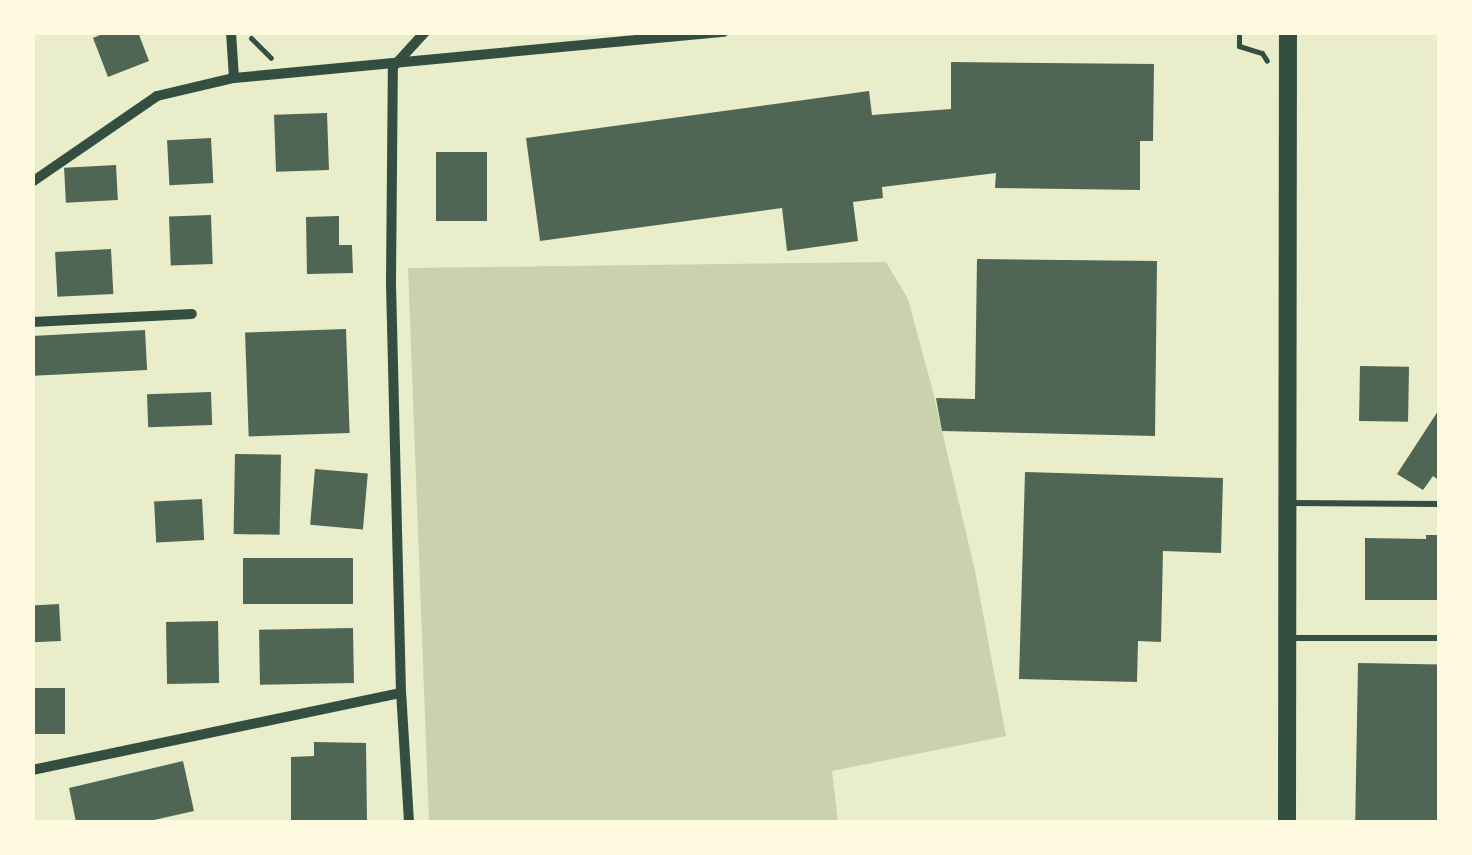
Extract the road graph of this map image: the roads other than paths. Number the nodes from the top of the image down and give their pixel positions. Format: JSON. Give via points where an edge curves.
{"nodes":[{"id":1,"x":231,"y":32,"type":"edge"},
{"id":2,"x":424,"y":32,"type":"edge"},
{"id":3,"x":724,"y":32,"type":"edge"},
{"id":4,"x":1288,"y":32,"type":"edge"},
{"id":5,"x":393,"y":66,"type":"junction"},
{"id":6,"x":234,"y":78,"type":"junction"},
{"id":7,"x":32,"y":182,"type":"edge"},
{"id":8,"x":192,"y":314,"type":"dead end"},
{"id":9,"x":32,"y":322,"type":"edge"},
{"id":10,"x":1287,"y":502,"type":"junction"},
{"id":11,"x":1440,"y":504,"type":"edge"},
{"id":12,"x":1287,"y":638,"type":"junction"},
{"id":13,"x":1440,"y":638,"type":"edge"},
{"id":14,"x":401,"y":693,"type":"junction"},
{"id":15,"x":32,"y":770,"type":"edge"},
{"id":16,"x":409,"y":822,"type":"edge"},
{"id":17,"x":1287,"y":822,"type":"edge"}],
"edges":[{"from":1,"to":6,"type":"street"},
{"from":2,"to":5,"type":"street"},
{"from":3,"to":5,"type":"street"},
{"from":4,"to":10,"type":"street"},
{"from":5,"to":6,"type":"street"},
{"from":5,"to":14,"type":"street"},
{"from":6,"to":7,"type":"street","via":[[157,96]]},
{"from":8,"to":9,"type":"street"},
{"from":10,"to":11,"type":"lane"},
{"from":10,"to":12,"type":"street"},
{"from":12,"to":13,"type":"lane"},
{"from":12,"to":17,"type":"street"},
{"from":14,"to":15,"type":"street"},
{"from":14,"to":16,"type":"street"}]}
